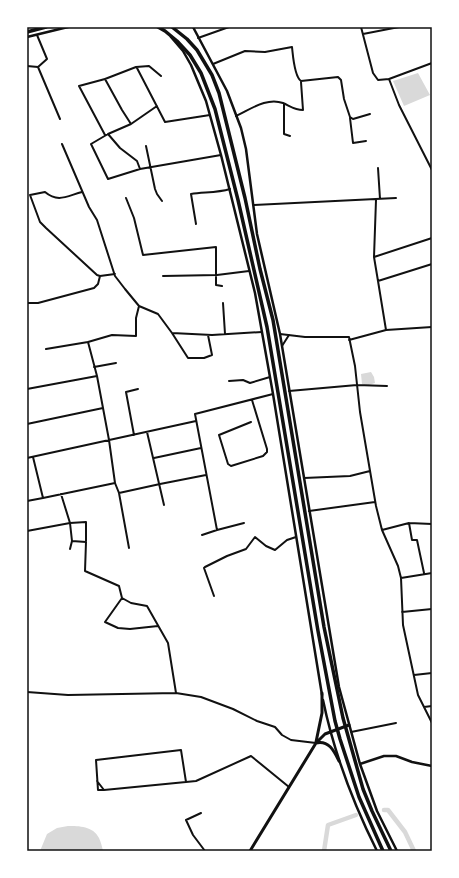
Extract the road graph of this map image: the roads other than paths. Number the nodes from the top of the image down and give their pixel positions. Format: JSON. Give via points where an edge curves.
{"nodes":[{"id":1,"x":46,"y":27,"type":"edge"},
{"id":2,"x":68,"y":27,"type":"edge"},
{"id":3,"x":158,"y":27,"type":"edge"},
{"id":4,"x":172,"y":27,"type":"edge"},
{"id":5,"x":193,"y":27,"type":"edge"},
{"id":6,"x":229,"y":27,"type":"edge"},
{"id":7,"x":361,"y":27,"type":"edge"},
{"id":8,"x":399,"y":27,"type":"edge"},
{"id":9,"x":165,"y":31,"type":"junction"},
{"id":10,"x":27,"y":32,"type":"edge"},
{"id":11,"x":363,"y":34,"type":"junction"},
{"id":12,"x":37,"y":35,"type":"junction"},
{"id":13,"x":27,"y":37,"type":"edge"},
{"id":14,"x":198,"y":38,"type":"junction"},
{"id":15,"x":432,"y":63,"type":"edge"},
{"id":16,"x":213,"y":64,"type":"junction"},
{"id":17,"x":27,"y":66,"type":"edge"},
{"id":18,"x":38,"y":67,"type":"junction"},
{"id":19,"x":136,"y":67,"type":"junction"},
{"id":20,"x":161,"y":76,"type":"dead end"},
{"id":21,"x":105,"y":79,"type":"junction"},
{"id":22,"x":389,"y":79,"type":"junction"},
{"id":23,"x":301,"y":82,"type":"junction"},
{"id":24,"x":284,"y":104,"type":"junction"},
{"id":25,"x":157,"y":106,"type":"junction"},
{"id":26,"x":370,"y":114,"type":"dead end"},
{"id":27,"x":210,"y":115,"type":"junction"},
{"id":28,"x":236,"y":116,"type":"junction"},
{"id":29,"x":350,"y":118,"type":"junction"},
{"id":30,"x":60,"y":119,"type":"dead end"},
{"id":31,"x":131,"y":124,"type":"junction"},
{"id":32,"x":107,"y":135,"type":"junction"},
{"id":33,"x":290,"y":136,"type":"dead end"},
{"id":34,"x":366,"y":141,"type":"dead end"},
{"id":35,"x":62,"y":144,"type":"dead end"},
{"id":36,"x":146,"y":146,"type":"dead end"},
{"id":37,"x":221,"y":155,"type":"junction"},
{"id":38,"x":150,"y":167,"type":"junction"},
{"id":39,"x":378,"y":168,"type":"dead end"},
{"id":40,"x":140,"y":169,"type":"junction"},
{"id":41,"x":432,"y":170,"type":"edge"},
{"id":42,"x":230,"y":190,"type":"junction"},
{"id":43,"x":82,"y":192,"type":"junction"},
{"id":44,"x":126,"y":198,"type":"dead end"},
{"id":45,"x":396,"y":198,"type":"dead end"},
{"id":46,"x":376,"y":199,"type":"junction"},
{"id":47,"x":380,"y":199,"type":"junction"},
{"id":48,"x":162,"y":200,"type":"dead end"},
{"id":49,"x":252,"y":205,"type":"junction"},
{"id":50,"x":196,"y":224,"type":"dead end"},
{"id":51,"x":432,"y":238,"type":"edge"},
{"id":52,"x":374,"y":257,"type":"junction"},
{"id":53,"x":432,"y":264,"type":"edge"},
{"id":54,"x":249,"y":271,"type":"junction"},
{"id":55,"x":115,"y":274,"type":"junction"},
{"id":56,"x":217,"y":275,"type":"junction"},
{"id":57,"x":100,"y":276,"type":"junction"},
{"id":58,"x":163,"y":276,"type":"dead end"},
{"id":59,"x":378,"y":281,"type":"junction"},
{"id":60,"x":222,"y":286,"type":"dead end"},
{"id":61,"x":27,"y":303,"type":"edge"},
{"id":62,"x":223,"y":303,"type":"dead end"},
{"id":63,"x":139,"y":306,"type":"junction"},
{"id":64,"x":432,"y":327,"type":"edge"},
{"id":65,"x":386,"y":330,"type":"junction"},
{"id":66,"x":262,"y":332,"type":"junction"},
{"id":67,"x":172,"y":333,"type":"junction"},
{"id":68,"x":225,"y":334,"type":"junction"},
{"id":69,"x":280,"y":334,"type":"junction"},
{"id":70,"x":208,"y":335,"type":"junction"},
{"id":71,"x":289,"y":335,"type":"junction"},
{"id":72,"x":349,"y":340,"type":"junction"},
{"id":73,"x":88,"y":342,"type":"junction"},
{"id":74,"x":282,"y":346,"type":"junction"},
{"id":75,"x":46,"y":349,"type":"dead end"},
{"id":76,"x":116,"y":363,"type":"dead end"},
{"id":77,"x":94,"y":367,"type":"junction"},
{"id":78,"x":97,"y":376,"type":"junction"},
{"id":79,"x":270,"y":378,"type":"junction"},
{"id":80,"x":229,"y":381,"type":"dead end"},
{"id":81,"x":357,"y":385,"type":"junction"},
{"id":82,"x":387,"y":386,"type":"dead end"},
{"id":83,"x":27,"y":389,"type":"edge"},
{"id":84,"x":138,"y":389,"type":"dead end"},
{"id":85,"x":289,"y":391,"type":"junction"},
{"id":86,"x":273,"y":394,"type":"junction"},
{"id":87,"x":252,"y":400,"type":"junction"},
{"id":88,"x":103,"y":408,"type":"junction"},
{"id":89,"x":196,"y":421,"type":"junction"},
{"id":90,"x":251,"y":422,"type":"dead end"},
{"id":91,"x":27,"y":424,"type":"edge"},
{"id":92,"x":147,"y":432,"type":"junction"},
{"id":93,"x":134,"y":435,"type":"junction"},
{"id":94,"x":109,"y":440,"type":"junction"},
{"id":95,"x":202,"y":448,"type":"junction"},
{"id":96,"x":32,"y":457,"type":"junction"},
{"id":97,"x":27,"y":458,"type":"edge"},
{"id":98,"x":154,"y":458,"type":"junction"},
{"id":99,"x":370,"y":471,"type":"junction"},
{"id":100,"x":206,"y":475,"type":"junction"},
{"id":101,"x":304,"y":478,"type":"junction"},
{"id":102,"x":115,"y":483,"type":"junction"},
{"id":103,"x":160,"y":484,"type":"junction"},
{"id":104,"x":61,"y":494,"type":"junction"},
{"id":105,"x":119,"y":494,"type":"junction"},
{"id":106,"x":42,"y":498,"type":"junction"},
{"id":107,"x":27,"y":501,"type":"edge"},
{"id":108,"x":375,"y":502,"type":"junction"},
{"id":109,"x":164,"y":505,"type":"dead end"},
{"id":110,"x":309,"y":511,"type":"junction"},
{"id":111,"x":70,"y":523,"type":"junction"},
{"id":112,"x":244,"y":523,"type":"dead end"},
{"id":113,"x":409,"y":524,"type":"junction"},
{"id":114,"x":432,"y":524,"type":"edge"},
{"id":115,"x":217,"y":530,"type":"junction"},
{"id":116,"x":382,"y":530,"type":"junction"},
{"id":117,"x":27,"y":531,"type":"edge"},
{"id":118,"x":202,"y":535,"type":"dead end"},
{"id":119,"x":296,"y":537,"type":"junction"},
{"id":120,"x":72,"y":541,"type":"junction"},
{"id":121,"x":86,"y":542,"type":"junction"},
{"id":122,"x":129,"y":548,"type":"dead end"},
{"id":123,"x":70,"y":550,"type":"dead end"},
{"id":124,"x":432,"y":572,"type":"edge"},
{"id":125,"x":424,"y":573,"type":"junction"},
{"id":126,"x":402,"y":578,"type":"junction"},
{"id":127,"x":214,"y":596,"type":"dead end"},
{"id":128,"x":122,"y":598,"type":"junction"},
{"id":129,"x":432,"y":609,"type":"edge"},
{"id":130,"x":402,"y":612,"type":"junction"},
{"id":131,"x":158,"y":626,"type":"junction"},
{"id":132,"x":432,"y":673,"type":"edge"},
{"id":133,"x":414,"y":675,"type":"junction"},
{"id":134,"x":27,"y":692,"type":"edge"},
{"id":135,"x":176,"y":693,"type":"junction"},
{"id":136,"x":322,"y":693,"type":"junction"},
{"id":137,"x":432,"y":706,"type":"edge"},
{"id":138,"x":424,"y":707,"type":"junction"},
{"id":139,"x":396,"y":723,"type":"dead end"},
{"id":140,"x":432,"y":723,"type":"edge"},
{"id":141,"x":349,"y":725,"type":"junction"},
{"id":142,"x":331,"y":732,"type":"junction"},
{"id":143,"x":351,"y":732,"type":"junction"},
{"id":144,"x":316,"y":743,"type":"junction"},
{"id":145,"x":339,"y":761,"type":"junction"},
{"id":146,"x":360,"y":764,"type":"junction"},
{"id":147,"x":432,"y":766,"type":"edge"},
{"id":148,"x":97,"y":781,"type":"junction"},
{"id":149,"x":186,"y":782,"type":"junction"},
{"id":150,"x":289,"y":787,"type":"junction"},
{"id":151,"x":104,"y":790,"type":"junction"},
{"id":152,"x":201,"y":813,"type":"dead end"},
{"id":153,"x":205,"y":851,"type":"edge"},
{"id":154,"x":250,"y":851,"type":"edge"},
{"id":155,"x":377,"y":851,"type":"edge"},
{"id":156,"x":383,"y":851,"type":"edge"},
{"id":157,"x":391,"y":851,"type":"edge"},
{"id":158,"x":397,"y":851,"type":"edge"}],
"edges":[{"from":1,"to":10,"type":"highway"},
{"from":2,"to":12,"type":"street"},
{"from":3,"to":9,"type":"highway"},
{"from":4,"to":157,"type":"highway","via":[[197,50],[219,93],[273,320],[324,627],[342,718],[363,789]]},
{"from":5,"to":14,"type":"street"},
{"from":6,"to":14,"type":"street"},
{"from":7,"to":11,"type":"street"},
{"from":8,"to":11,"type":"street"},
{"from":9,"to":27,"type":"street","via":[[183,51],[191,65]]},
{"from":9,"to":156,"type":"highway","via":[[190,55],[201,73],[215,109],[267,327],[335,721],[359,796]]},
{"from":11,"to":22,"type":"street","via":[[373,73],[378,80]]},
{"from":12,"to":13,"type":"street"},
{"from":12,"to":18,"type":"street","via":[[47,59]]},
{"from":14,"to":16,"type":"street"},
{"from":15,"to":22,"type":"street"},
{"from":16,"to":23,"type":"street","via":[[245,52],[265,52],[292,47],[296,73]]},
{"from":16,"to":28,"type":"street","via":[[232,102]]},
{"from":17,"to":18,"type":"street"},
{"from":18,"to":30,"type":"street"},
{"from":19,"to":20,"type":"street","via":[[149,66]]},
{"from":19,"to":21,"type":"street"},
{"from":19,"to":25,"type":"street"},
{"from":21,"to":31,"type":"street"},
{"from":21,"to":32,"type":"street","via":[[79,86]]},
{"from":22,"to":41,"type":"street","via":[[399,105]]},
{"from":23,"to":24,"type":"street","via":[[303,110]]},
{"from":23,"to":29,"type":"street","via":[[338,78],[341,80]]},
{"from":24,"to":28,"type":"street","via":[[269,101]]},
{"from":24,"to":33,"type":"street","via":[[284,134]]},
{"from":25,"to":27,"type":"street","via":[[165,122]]},
{"from":25,"to":31,"type":"street"},
{"from":26,"to":29,"type":"street"},
{"from":27,"to":37,"type":"street"},
{"from":28,"to":49,"type":"street","via":[[246,149]]},
{"from":29,"to":34,"type":"street","via":[[353,143]]},
{"from":31,"to":32,"type":"street"},
{"from":32,"to":40,"type":"street","via":[[137,162]]},
{"from":32,"to":40,"type":"street","via":[[91,144],[108,179]]},
{"from":35,"to":43,"type":"street"},
{"from":36,"to":38,"type":"street"},
{"from":37,"to":38,"type":"street"},
{"from":37,"to":42,"type":"street"},
{"from":38,"to":40,"type":"street"},
{"from":38,"to":48,"type":"street","via":[[157,194]]},
{"from":39,"to":47,"type":"street"},
{"from":42,"to":50,"type":"street","via":[[191,194]]},
{"from":42,"to":54,"type":"street"},
{"from":43,"to":55,"type":"street","via":[[97,220]]},
{"from":43,"to":57,"type":"street","via":[[60,199],[45,192],[30,195],[40,222]]},
{"from":44,"to":56,"type":"street","via":[[143,255],[216,247]]},
{"from":45,"to":47,"type":"street"},
{"from":46,"to":47,"type":"street"},
{"from":46,"to":49,"type":"street"},
{"from":46,"to":52,"type":"street"},
{"from":49,"to":69,"type":"street"},
{"from":51,"to":52,"type":"street"},
{"from":52,"to":59,"type":"street"},
{"from":53,"to":59,"type":"street"},
{"from":54,"to":56,"type":"street"},
{"from":54,"to":66,"type":"street"},
{"from":55,"to":57,"type":"street"},
{"from":55,"to":63,"type":"street"},
{"from":56,"to":58,"type":"street"},
{"from":56,"to":60,"type":"street","via":[[216,285]]},
{"from":57,"to":61,"type":"street","via":[[94,288],[38,303]]},
{"from":59,"to":65,"type":"street"},
{"from":62,"to":68,"type":"street"},
{"from":63,"to":67,"type":"street","via":[[158,314]]},
{"from":63,"to":73,"type":"street","via":[[136,336],[112,335]]},
{"from":64,"to":65,"type":"street"},
{"from":65,"to":72,"type":"street"},
{"from":66,"to":68,"type":"street"},
{"from":66,"to":79,"type":"street"},
{"from":67,"to":70,"type":"street"},
{"from":67,"to":70,"type":"street","via":[[188,358],[212,355]]},
{"from":68,"to":70,"type":"street"},
{"from":69,"to":71,"type":"street"},
{"from":69,"to":74,"type":"street"},
{"from":71,"to":72,"type":"street","via":[[349,337]]},
{"from":71,"to":74,"type":"street"},
{"from":72,"to":81,"type":"street"},
{"from":73,"to":75,"type":"street"},
{"from":73,"to":77,"type":"street"},
{"from":74,"to":85,"type":"street"},
{"from":76,"to":77,"type":"street"},
{"from":77,"to":78,"type":"street"},
{"from":78,"to":83,"type":"street"},
{"from":78,"to":88,"type":"street"},
{"from":79,"to":80,"type":"street","via":[[250,383],[243,380]]},
{"from":79,"to":86,"type":"street"},
{"from":81,"to":82,"type":"street"},
{"from":81,"to":85,"type":"street"},
{"from":81,"to":99,"type":"street"},
{"from":84,"to":93,"type":"street","via":[[126,392]]},
{"from":85,"to":101,"type":"street"},
{"from":86,"to":87,"type":"street"},
{"from":86,"to":119,"type":"street"},
{"from":87,"to":89,"type":"street","via":[[194,414]]},
{"from":87,"to":90,"type":"street","via":[[267,452],[263,456],[231,466],[218,435]]},
{"from":88,"to":91,"type":"street"},
{"from":88,"to":94,"type":"street"},
{"from":89,"to":92,"type":"street"},
{"from":89,"to":95,"type":"street"},
{"from":92,"to":93,"type":"street"},
{"from":92,"to":98,"type":"street"},
{"from":93,"to":94,"type":"street"},
{"from":94,"to":96,"type":"street"},
{"from":94,"to":102,"type":"street"},
{"from":95,"to":98,"type":"street"},
{"from":95,"to":100,"type":"street"},
{"from":96,"to":97,"type":"street"},
{"from":96,"to":106,"type":"street"},
{"from":98,"to":103,"type":"street"},
{"from":99,"to":101,"type":"street","via":[[350,476]]},
{"from":99,"to":108,"type":"street"},
{"from":100,"to":103,"type":"street"},
{"from":100,"to":115,"type":"street"},
{"from":101,"to":110,"type":"street"},
{"from":102,"to":104,"type":"street"},
{"from":102,"to":105,"type":"street"},
{"from":103,"to":105,"type":"street"},
{"from":103,"to":109,"type":"street"},
{"from":104,"to":106,"type":"street"},
{"from":104,"to":111,"type":"street"},
{"from":105,"to":122,"type":"street"},
{"from":106,"to":107,"type":"street"},
{"from":108,"to":110,"type":"street"},
{"from":108,"to":116,"type":"street"},
{"from":110,"to":141,"type":"street","via":[[336,672]]},
{"from":111,"to":117,"type":"street"},
{"from":111,"to":120,"type":"street"},
{"from":111,"to":121,"type":"street","via":[[86,522]]},
{"from":112,"to":115,"type":"street"},
{"from":113,"to":114,"type":"street"},
{"from":113,"to":116,"type":"street"},
{"from":113,"to":125,"type":"street","via":[[412,540],[417,540]]},
{"from":115,"to":118,"type":"street"},
{"from":116,"to":126,"type":"street"},
{"from":119,"to":127,"type":"street","via":[[287,540],[275,550],[254,537],[246,549],[205,567]]},
{"from":119,"to":136,"type":"street"},
{"from":120,"to":121,"type":"street"},
{"from":120,"to":123,"type":"street"},
{"from":121,"to":128,"type":"street","via":[[85,571],[119,586]]},
{"from":124,"to":125,"type":"street"},
{"from":125,"to":126,"type":"street"},
{"from":126,"to":130,"type":"street"},
{"from":128,"to":131,"type":"street","via":[[131,603],[147,606]]},
{"from":128,"to":131,"type":"street","via":[[105,622],[118,628]]},
{"from":129,"to":130,"type":"street"},
{"from":130,"to":133,"type":"street"},
{"from":131,"to":135,"type":"street","via":[[168,643]]},
{"from":132,"to":133,"type":"street"},
{"from":133,"to":138,"type":"street","via":[[418,695]]},
{"from":134,"to":135,"type":"street","via":[[68,695]]},
{"from":135,"to":144,"type":"street","via":[[201,697],[233,709],[257,722],[275,727],[291,740]]},
{"from":136,"to":142,"type":"street"},
{"from":136,"to":144,"type":"main road","via":[[322,712]]},
{"from":137,"to":138,"type":"street"},
{"from":138,"to":140,"type":"street"},
{"from":139,"to":143,"type":"street"},
{"from":141,"to":142,"type":"main road"},
{"from":141,"to":143,"type":"street"},
{"from":142,"to":144,"type":"main road"},
{"from":142,"to":145,"type":"street"},
{"from":143,"to":146,"type":"street"},
{"from":144,"to":145,"type":"main road","via":[[327,744]]},
{"from":144,"to":150,"type":"main road"},
{"from":145,"to":155,"type":"street"},
{"from":146,"to":147,"type":"street","via":[[384,756],[396,756]]},
{"from":146,"to":158,"type":"street"},
{"from":148,"to":149,"type":"street","via":[[96,760],[181,750]]},
{"from":148,"to":151,"type":"street"},
{"from":148,"to":151,"type":"street","via":[[98,790]]},
{"from":149,"to":150,"type":"street","via":[[196,781],[251,756]]},
{"from":149,"to":151,"type":"street"},
{"from":150,"to":154,"type":"main road"},
{"from":152,"to":153,"type":"street","via":[[186,820]]}]}
